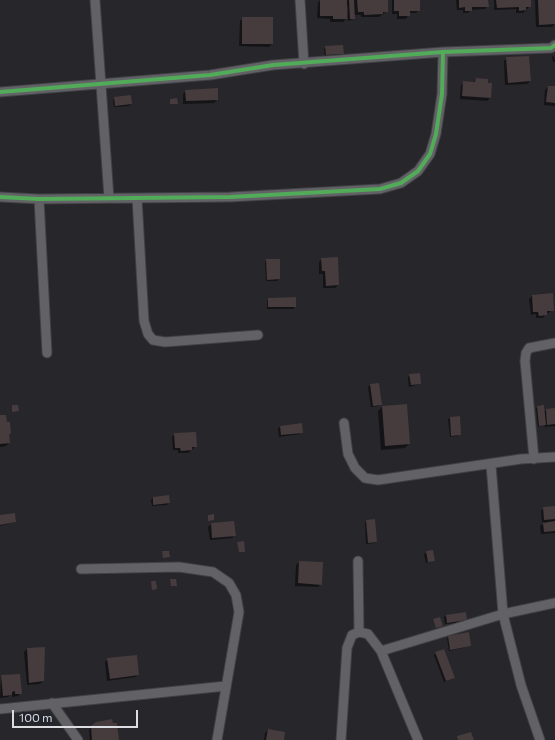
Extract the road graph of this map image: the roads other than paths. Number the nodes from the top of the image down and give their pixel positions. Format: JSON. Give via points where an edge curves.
{"nodes":[{"id":1,"x":95,"y":0,"type":"edge"},
{"id":2,"x":300,"y":0,"type":"edge"},
{"id":3,"x":555,"y":45,"type":"edge"},
{"id":4,"x":443,"y":52,"type":"junction"},
{"id":5,"x":304,"y":64,"type":"junction"},
{"id":6,"x":101,"y":83,"type":"junction"},
{"id":7,"x":0,"y":92,"type":"edge"},
{"id":8,"x":0,"y":197,"type":"edge"},
{"id":9,"x":109,"y":198,"type":"junction"},
{"id":10,"x":137,"y":198,"type":"junction"},
{"id":11,"x":39,"y":199,"type":"junction"},
{"id":12,"x":258,"y":335,"type":"dead end"},
{"id":13,"x":555,"y":343,"type":"edge"},
{"id":14,"x":47,"y":353,"type":"dead end"},
{"id":15,"x":344,"y":423,"type":"dead end"},
{"id":16,"x":534,"y":458,"type":"junction"},
{"id":17,"x":555,"y":458,"type":"edge"},
{"id":18,"x":491,"y":464,"type":"junction"},
{"id":19,"x":358,"y":561,"type":"dead end"},
{"id":20,"x":81,"y":569,"type":"dead end"},
{"id":21,"x":555,"y":603,"type":"edge"},
{"id":22,"x":504,"y":614,"type":"junction"},
{"id":23,"x":359,"y":632,"type":"junction"},
{"id":24,"x":381,"y":651,"type":"junction"},
{"id":25,"x":226,"y":686,"type":"junction"},
{"id":26,"x":52,"y":703,"type":"junction"},
{"id":27,"x":0,"y":709,"type":"edge"},
{"id":28,"x":78,"y":740,"type":"edge"},
{"id":29,"x":217,"y":740,"type":"edge"},
{"id":30,"x":341,"y":740,"type":"edge"},
{"id":31,"x":418,"y":740,"type":"edge"},
{"id":32,"x":540,"y":740,"type":"edge"}],
"edges":[{"from":1,"to":6,"type":"street"},
{"from":2,"to":5,"type":"street"},
{"from":3,"to":4,"type":"street","via":[[551,48]]},
{"from":4,"to":5,"type":"street"},
{"from":4,"to":10,"type":"street","via":[[442,94],[430,154],[418,171],[401,183],[372,190],[230,197]]},
{"from":5,"to":6,"type":"street","via":[[273,65],[210,75]]},
{"from":6,"to":7,"type":"street"},
{"from":6,"to":9,"type":"street"},
{"from":8,"to":11,"type":"street"},
{"from":9,"to":10,"type":"street"},
{"from":9,"to":11,"type":"street"},
{"from":10,"to":12,"type":"street","via":[[144,321],[153,340],[165,342]]},
{"from":11,"to":14,"type":"street"},
{"from":13,"to":16,"type":"street","via":[[529,348],[526,352]]},
{"from":15,"to":18,"type":"street","via":[[348,454],[354,468],[365,478],[378,480]]},
{"from":16,"to":17,"type":"street"},
{"from":16,"to":18,"type":"street"},
{"from":18,"to":22,"type":"street"},
{"from":19,"to":23,"type":"street"},
{"from":20,"to":25,"type":"street","via":[[179,567],[213,572],[229,583],[236,595],[239,612]]},
{"from":21,"to":22,"type":"street"},
{"from":22,"to":24,"type":"street"},
{"from":22,"to":32,"type":"street","via":[[521,685]]},
{"from":23,"to":24,"type":"street","via":[[368,634]]},
{"from":23,"to":30,"type":"street","via":[[352,635],[347,648]]},
{"from":24,"to":31,"type":"street"},
{"from":25,"to":26,"type":"street"},
{"from":25,"to":29,"type":"street"},
{"from":26,"to":27,"type":"street"},
{"from":26,"to":28,"type":"street"}]}
